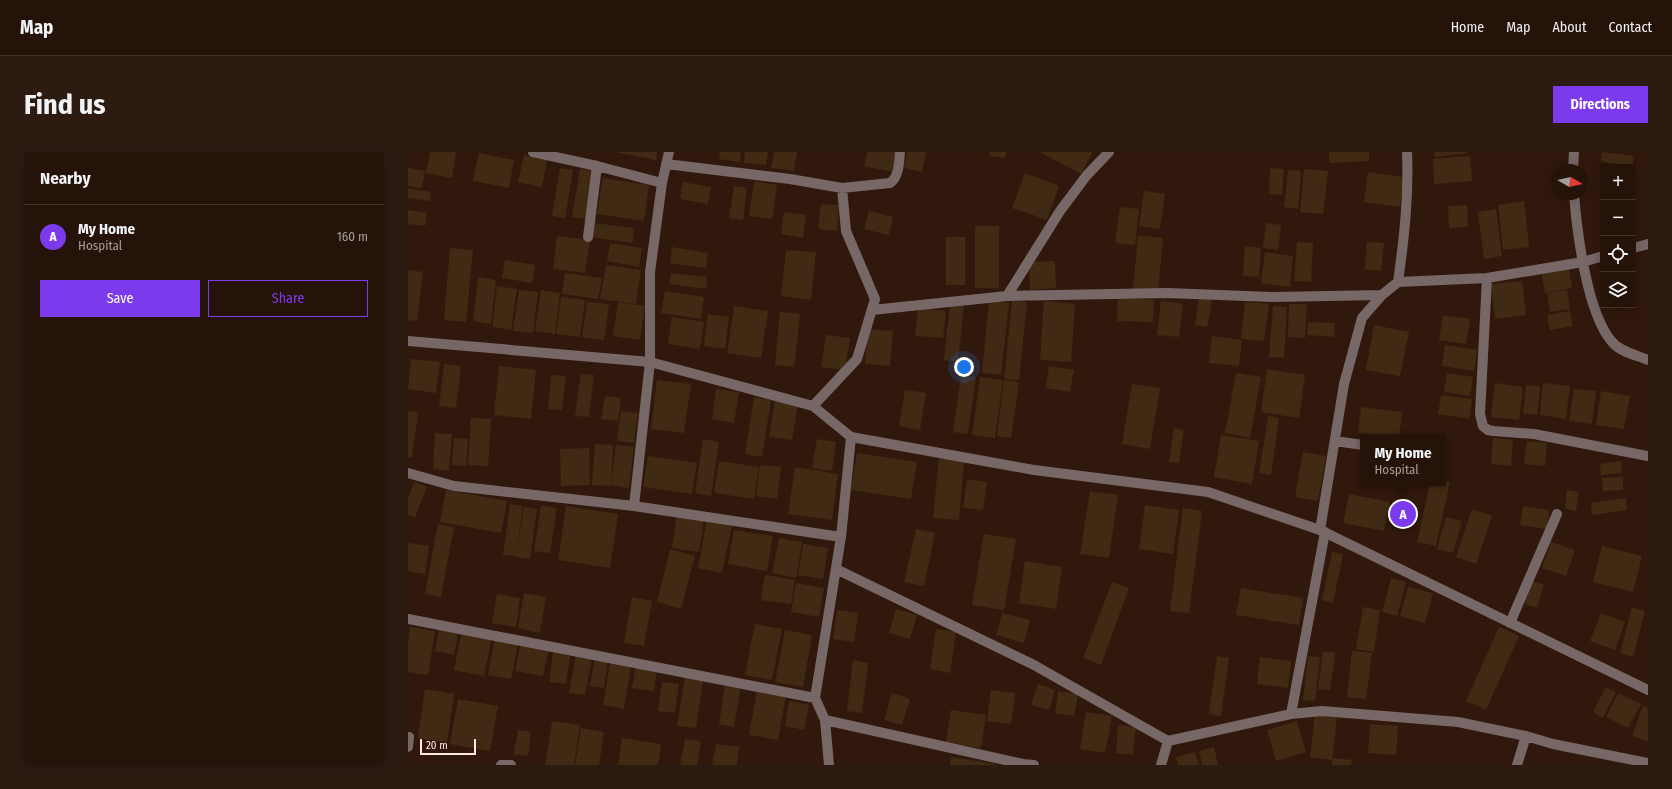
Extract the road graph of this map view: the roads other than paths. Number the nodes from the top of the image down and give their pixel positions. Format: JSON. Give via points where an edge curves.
{"nodes":[{"id":1,"x":533,"y":152,"type":"edge"},
{"id":2,"x":669,"y":152,"type":"edge"},
{"id":3,"x":900,"y":152,"type":"edge"},
{"id":4,"x":1109,"y":152,"type":"edge"},
{"id":5,"x":1407,"y":152,"type":"edge"},
{"id":6,"x":1574,"y":152,"type":"edge"},
{"id":7,"x":666,"y":164,"type":"junction"},
{"id":8,"x":1573,"y":164,"type":"edge"},
{"id":9,"x":597,"y":166,"type":"junction"},
{"id":10,"x":662,"y":183,"type":"junction"},
{"id":11,"x":842,"y":188,"type":"junction"},
{"id":12,"x":1575,"y":200,"type":"edge"},
{"id":13,"x":588,"y":237,"type":"dead end"},
{"id":14,"x":1648,"y":244,"type":"edge"},
{"id":15,"x":1636,"y":247,"type":"edge"},
{"id":16,"x":1600,"y":257,"type":"edge"},
{"id":17,"x":1583,"y":262,"type":"junction"},
{"id":18,"x":1487,"y":278,"type":"junction"},
{"id":19,"x":1398,"y":282,"type":"junction"},
{"id":20,"x":1382,"y":295,"type":"junction"},
{"id":21,"x":1007,"y":296,"type":"junction"},
{"id":22,"x":872,"y":310,"type":"junction"},
{"id":23,"x":408,"y":341,"type":"edge"},
{"id":24,"x":1648,"y":360,"type":"edge"},
{"id":25,"x":650,"y":362,"type":"junction"},
{"id":26,"x":813,"y":406,"type":"junction"},
{"id":27,"x":851,"y":437,"type":"junction"},
{"id":28,"x":1335,"y":441,"type":"junction"},
{"id":29,"x":1360,"y":445,"type":"edge"},
{"id":30,"x":1648,"y":450,"type":"edge"},
{"id":31,"x":1648,"y":458,"type":"edge"},
{"id":32,"x":408,"y":473,"type":"edge"},
{"id":33,"x":634,"y":506,"type":"junction"},
{"id":34,"x":1557,"y":514,"type":"dead end"},
{"id":35,"x":1323,"y":531,"type":"junction"},
{"id":36,"x":841,"y":537,"type":"junction"},
{"id":37,"x":836,"y":569,"type":"junction"},
{"id":38,"x":408,"y":619,"type":"edge"},
{"id":39,"x":1510,"y":623,"type":"junction"},
{"id":40,"x":1648,"y":690,"type":"edge"},
{"id":41,"x":815,"y":698,"type":"junction"},
{"id":42,"x":1291,"y":714,"type":"junction"},
{"id":43,"x":825,"y":720,"type":"junction"},
{"id":44,"x":1526,"y":736,"type":"junction"},
{"id":45,"x":1168,"y":742,"type":"junction"},
{"id":46,"x":1648,"y":763,"type":"edge"},
{"id":47,"x":501,"y":765,"type":"edge"},
{"id":48,"x":511,"y":765,"type":"edge"},
{"id":49,"x":829,"y":765,"type":"edge"},
{"id":50,"x":1034,"y":765,"type":"edge"},
{"id":51,"x":1161,"y":765,"type":"edge"},
{"id":52,"x":1517,"y":765,"type":"edge"}],
"edges":[{"from":1,"to":9,"type":"street"},
{"from":2,"to":7,"type":"street"},
{"from":3,"to":11,"type":"street","via":[[895,180],[890,183]]},
{"from":4,"to":21,"type":"street","via":[[1087,175],[1060,211]]},
{"from":5,"to":19,"type":"street","via":[[1408,182]]},
{"from":6,"to":8,"type":"street"},
{"from":7,"to":10,"type":"street"},
{"from":7,"to":11,"type":"street"},
{"from":9,"to":10,"type":"street"},
{"from":9,"to":13,"type":"street"},
{"from":10,"to":25,"type":"street","via":[[650,272]]},
{"from":11,"to":22,"type":"street","via":[[846,232],[875,299]]},
{"from":12,"to":17,"type":"street"},
{"from":14,"to":15,"type":"street"},
{"from":16,"to":17,"type":"street"},
{"from":17,"to":18,"type":"street"},
{"from":17,"to":24,"type":"street","via":[[1592,303],[1612,343],[1620,349]]},
{"from":18,"to":19,"type":"street"},
{"from":18,"to":31,"type":"street","via":[[1480,414],[1483,426],[1488,430],[1534,434]]},
{"from":19,"to":20,"type":"street"},
{"from":20,"to":21,"type":"street"},
{"from":20,"to":28,"type":"street","via":[[1362,318],[1344,384]]},
{"from":21,"to":22,"type":"street"},
{"from":22,"to":26,"type":"street","via":[[857,358]]},
{"from":23,"to":25,"type":"street"},
{"from":25,"to":26,"type":"street"},
{"from":25,"to":33,"type":"street"},
{"from":26,"to":27,"type":"street"},
{"from":27,"to":35,"type":"street","via":[[1034,470],[1208,492]]},
{"from":27,"to":36,"type":"street"},
{"from":28,"to":29,"type":"street"},
{"from":28,"to":35,"type":"street"},
{"from":30,"to":31,"type":"street"},
{"from":32,"to":33,"type":"street","via":[[454,486]]},
{"from":33,"to":36,"type":"street"},
{"from":34,"to":39,"type":"street"},
{"from":35,"to":39,"type":"street"},
{"from":35,"to":42,"type":"street"},
{"from":36,"to":37,"type":"street"},
{"from":37,"to":41,"type":"street"},
{"from":37,"to":45,"type":"street","via":[[1034,665]]},
{"from":38,"to":41,"type":"street"},
{"from":39,"to":40,"type":"street"},
{"from":41,"to":43,"type":"street"},
{"from":42,"to":44,"type":"street","via":[[1322,711],[1458,722]]},
{"from":42,"to":45,"type":"street"},
{"from":43,"to":49,"type":"street"},
{"from":43,"to":50,"type":"street"},
{"from":44,"to":46,"type":"street"},
{"from":44,"to":52,"type":"street"},
{"from":45,"to":51,"type":"street"},
{"from":47,"to":48,"type":"street"}]}
